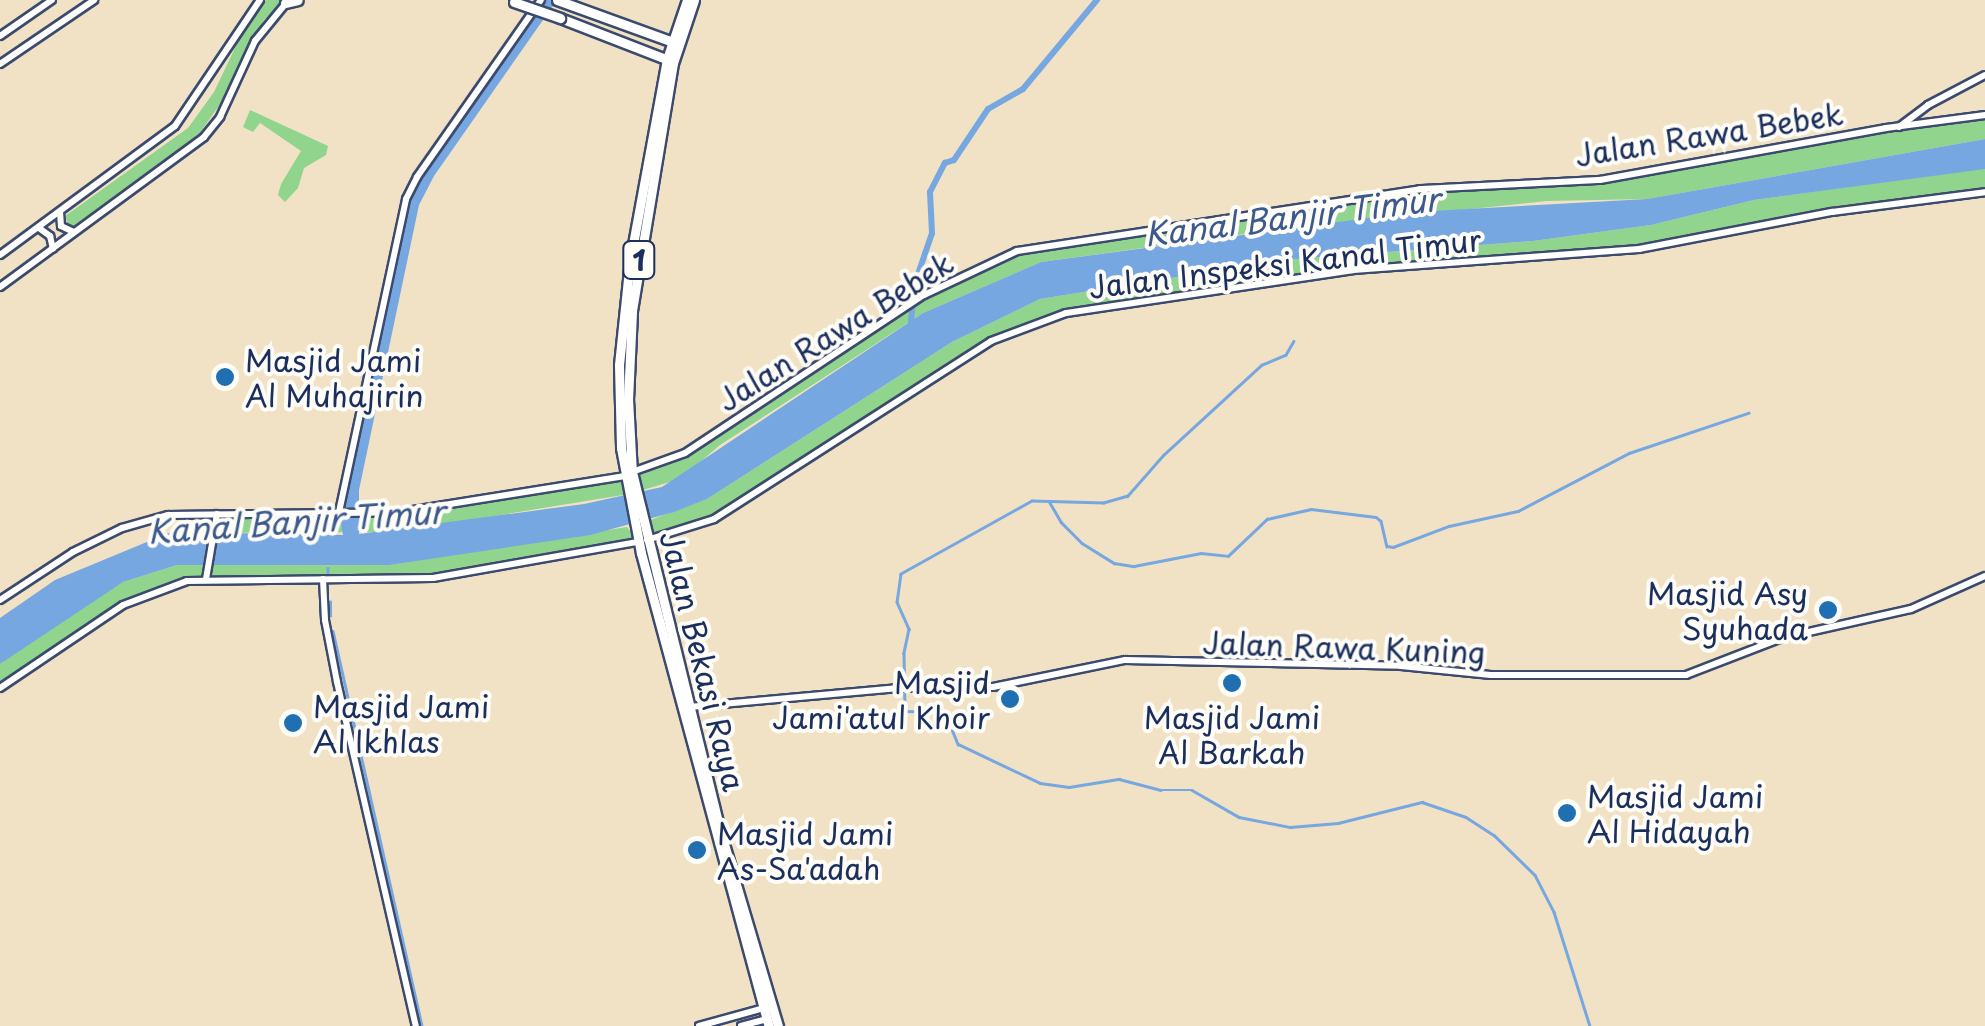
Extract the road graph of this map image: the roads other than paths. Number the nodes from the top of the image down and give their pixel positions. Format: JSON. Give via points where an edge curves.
{"nodes":[{"id":1,"x":52,"y":0,"type":"edge"},
{"id":2,"x":94,"y":0,"type":"edge"},
{"id":3,"x":260,"y":0,"type":"edge"},
{"id":4,"x":298,"y":0,"type":"edge"},
{"id":5,"x":541,"y":0,"type":"edge"},
{"id":6,"x":690,"y":0,"type":"edge"},
{"id":7,"x":511,"y":1,"type":"edge"},
{"id":8,"x":287,"y":2,"type":"edge"},
{"id":9,"x":562,"y":2,"type":"edge"},
{"id":10,"x":677,"y":25,"type":"junction"},
{"id":11,"x":0,"y":36,"type":"edge"},
{"id":12,"x":655,"y":36,"type":"junction"},
{"id":13,"x":675,"y":43,"type":"junction"},
{"id":14,"x":650,"y":54,"type":"junction"},
{"id":15,"x":670,"y":60,"type":"junction"},
{"id":16,"x":0,"y":64,"type":"edge"},
{"id":17,"x":665,"y":74,"type":"junction"},
{"id":18,"x":1985,"y":74,"type":"edge"},
{"id":19,"x":1985,"y":115,"type":"edge"},
{"id":20,"x":1898,"y":128,"type":"junction"},
{"id":21,"x":1985,"y":192,"type":"edge"},
{"id":22,"x":60,"y":212,"type":"junction"},
{"id":23,"x":38,"y":227,"type":"junction"},
{"id":24,"x":76,"y":232,"type":"junction"},
{"id":25,"x":53,"y":250,"type":"junction"},
{"id":26,"x":0,"y":255,"type":"edge"},
{"id":27,"x":0,"y":287,"type":"edge"},
{"id":28,"x":629,"y":477,"type":"junction"},
{"id":29,"x":342,"y":512,"type":"junction"},
{"id":30,"x":217,"y":517,"type":"junction"},
{"id":31,"x":642,"y":539,"type":"junction"},
{"id":32,"x":207,"y":576,"type":"junction"},
{"id":33,"x":1985,"y":576,"type":"edge"},
{"id":34,"x":323,"y":579,"type":"junction"},
{"id":35,"x":0,"y":600,"type":"edge"},
{"id":36,"x":0,"y":688,"type":"edge"},
{"id":37,"x":688,"y":707,"type":"junction"},
{"id":38,"x":767,"y":1018,"type":"edge"},
{"id":39,"x":416,"y":1026,"type":"edge"},
{"id":40,"x":699,"y":1026,"type":"edge"},
{"id":41,"x":741,"y":1026,"type":"edge"},
{"id":42,"x":778,"y":1026,"type":"edge"}],
"edges":[{"from":1,"to":11,"type":"street"},
{"from":2,"to":16,"type":"street"},
{"from":3,"to":22,"type":"street","via":[[175,126]]},
{"from":4,"to":8,"type":"highway"},
{"from":5,"to":29,"type":"street","via":[[406,199]]},
{"from":6,"to":10,"type":"highway","number":"1"},
{"from":6,"to":13,"type":"highway","number":"1"},
{"from":7,"to":14,"type":"highway","bridge":true},
{"from":8,"to":24,"type":"street","via":[[255,41],[204,137]]},
{"from":9,"to":12,"type":"highway"},
{"from":10,"to":12,"type":"highway"},
{"from":10,"to":13,"type":"highway","number":"1"},
{"from":12,"to":13,"type":"highway"},
{"from":13,"to":15,"type":"highway","number":"1"},
{"from":14,"to":15,"type":"highway"},
{"from":14,"to":17,"type":"highway"},
{"from":15,"to":17,"type":"highway","number":"1"},
{"from":15,"to":28,"type":"highway","number":"1","via":[[632,312]]},
{"from":17,"to":28,"type":"highway","number":"1","via":[[622,332],[619,400]]},
{"from":18,"to":20,"type":"street","name":"Jalan Rawa Bebek"},
{"from":19,"to":20,"type":"street","name":"Jalan Rawa Bebek"},
{"from":20,"to":28,"type":"street","name":"Jalan Rawa Bebek","via":[[1600,180],[1420,189],[1017,251],[924,295],[684,454]]},
{"from":21,"to":31,"type":"street","name":"Jalan Inspeksi Kanal Timur","via":[[1832,212],[1639,249],[1353,270],[1043,319],[966,356],[714,519]]},
{"from":22,"to":23,"type":"street"},
{"from":22,"to":24,"type":"street","via":[[62,226]]},
{"from":23,"to":25,"type":"street","via":[[50,236]]},
{"from":23,"to":26,"type":"street"},
{"from":24,"to":25,"type":"street"},
{"from":25,"to":27,"type":"street"},
{"from":28,"to":29,"type":"street","name":"Jalan Rawa Bebek","via":[[433,508]]},
{"from":28,"to":31,"type":"highway","name":"Jalan Bekasi Raya","number":"1"},
{"from":29,"to":30,"type":"street","name":"Jalan Rawa Bebek"},
{"from":30,"to":32,"type":"street"},
{"from":30,"to":35,"type":"street","name":"Jalan Rawa Bebek","via":[[168,515],[122,528]]},
{"from":31,"to":34,"type":"street","name":"Jalan Inspeksi Kanal Timur","via":[[446,576]]},
{"from":31,"to":37,"type":"highway","name":"Jalan Bekasi Raya","number":"1"},
{"from":31,"to":38,"type":"highway","name":"Jalan Bekasi Raya","number":"1"},
{"from":32,"to":34,"type":"street","name":"Jalan Inspeksi Kanal Timur"},
{"from":32,"to":36,"type":"street","name":"Jalan Inspeksi Kanal Timur","via":[[123,604]]},
{"from":33,"to":37,"type":"street","name":"Jalan Rawa Kuning","via":[[1911,609],[1782,638],[1686,675],[1491,675],[1405,666],[1144,660],[992,688],[896,688]]},
{"from":34,"to":39,"type":"street","via":[[337,682]]},
{"from":37,"to":42,"type":"highway","name":"Jalan Bekasi Raya","number":"1"},
{"from":38,"to":40,"type":"street"},
{"from":38,"to":41,"type":"street"}]}
